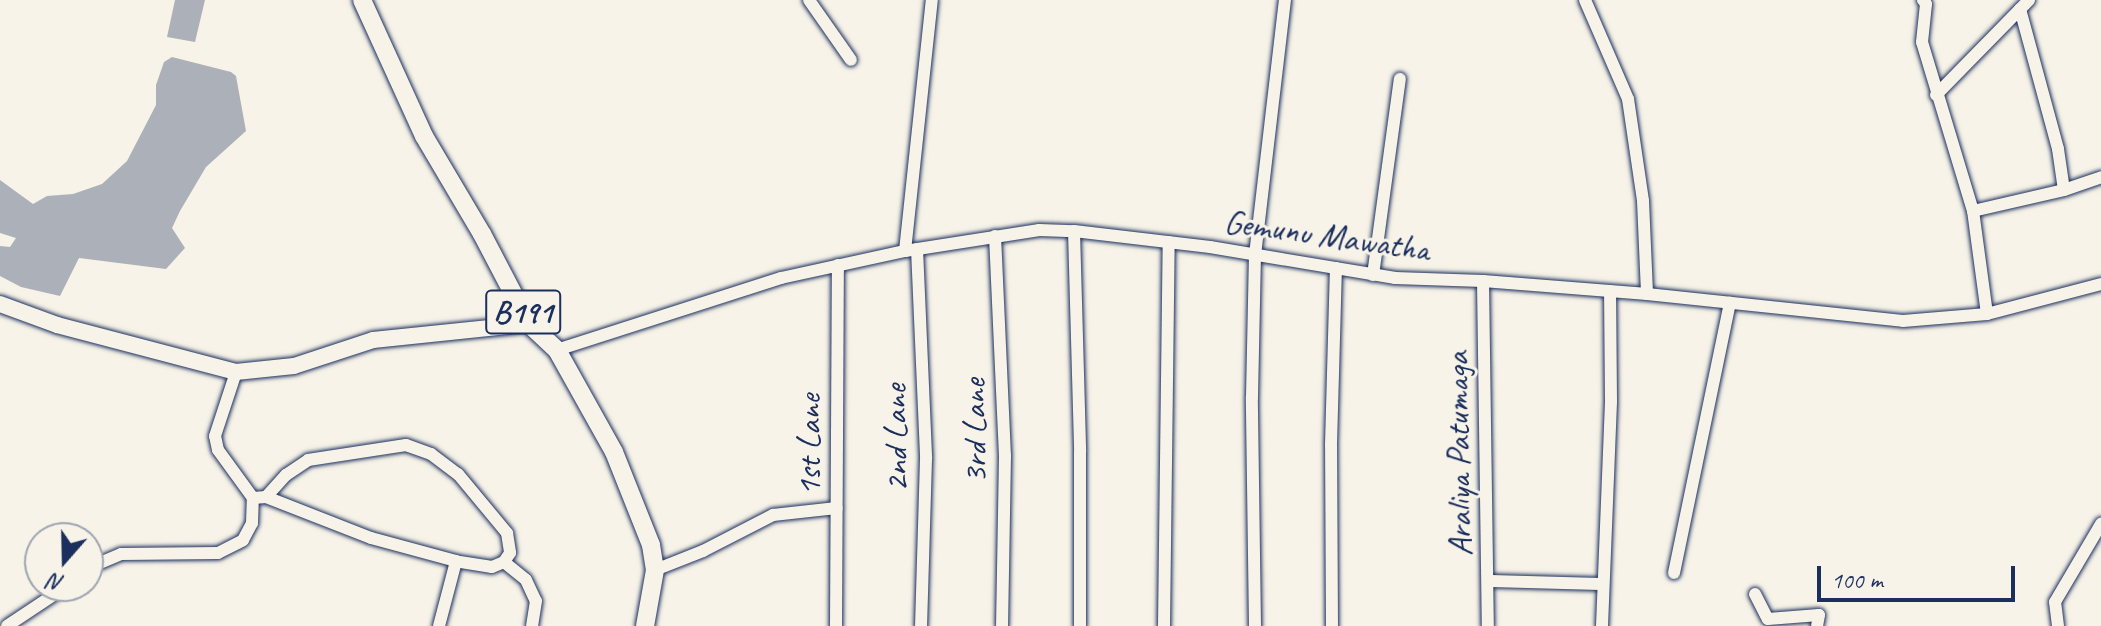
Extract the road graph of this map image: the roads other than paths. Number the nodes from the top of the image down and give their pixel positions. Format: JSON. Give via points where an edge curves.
{"nodes":[{"id":1,"x":362,"y":0,"type":"edge"},
{"id":2,"x":809,"y":0,"type":"edge"},
{"id":3,"x":932,"y":0,"type":"edge"},
{"id":4,"x":1285,"y":0,"type":"edge"},
{"id":5,"x":1585,"y":0,"type":"edge"},
{"id":6,"x":1923,"y":0,"type":"edge"},
{"id":7,"x":2025,"y":5,"type":"edge"},
{"id":8,"x":851,"y":60,"type":"dead end"},
{"id":9,"x":1400,"y":79,"type":"dead end"},
{"id":10,"x":1936,"y":95,"type":"junction"},
{"id":11,"x":2101,"y":177,"type":"edge"},
{"id":12,"x":2064,"y":190,"type":"junction"},
{"id":13,"x":1973,"y":211,"type":"junction"},
{"id":14,"x":1074,"y":231,"type":"junction"},
{"id":15,"x":995,"y":236,"type":"junction"},
{"id":16,"x":1169,"y":242,"type":"junction"},
{"id":17,"x":911,"y":250,"type":"junction"},
{"id":18,"x":1255,"y":255,"type":"junction"},
{"id":19,"x":838,"y":265,"type":"junction"},
{"id":20,"x":1336,"y":268,"type":"junction"},
{"id":21,"x":1373,"y":275,"type":"junction"},
{"id":22,"x":1483,"y":281,"type":"junction"},
{"id":23,"x":2101,"y":284,"type":"edge"},
{"id":24,"x":1610,"y":291,"type":"junction"},
{"id":25,"x":1647,"y":294,"type":"junction"},
{"id":26,"x":1730,"y":303,"type":"junction"},
{"id":27,"x":0,"y":304,"type":"edge"},
{"id":28,"x":1987,"y":314,"type":"junction"},
{"id":29,"x":529,"y":324,"type":"junction"},
{"id":30,"x":557,"y":350,"type":"junction"},
{"id":31,"x":236,"y":372,"type":"junction"},
{"id":32,"x":260,"y":497,"type":"junction"},
{"id":33,"x":837,"y":508,"type":"junction"},
{"id":34,"x":2101,"y":524,"type":"edge"},
{"id":35,"x":104,"y":561,"type":"edge"},
{"id":36,"x":456,"y":561,"type":"junction"},
{"id":37,"x":504,"y":562,"type":"junction"},
{"id":38,"x":655,"y":570,"type":"junction"},
{"id":39,"x":1674,"y":573,"type":"dead end"},
{"id":40,"x":1488,"y":581,"type":"junction"},
{"id":41,"x":1603,"y":584,"type":"junction"},
{"id":42,"x":1755,"y":594,"type":"dead end"},
{"id":43,"x":43,"y":602,"type":"edge"},
{"id":44,"x":7,"y":626,"type":"edge"},
{"id":45,"x":439,"y":626,"type":"edge"},
{"id":46,"x":532,"y":626,"type":"edge"},
{"id":47,"x":645,"y":626,"type":"edge"},
{"id":48,"x":836,"y":626,"type":"edge"},
{"id":49,"x":921,"y":626,"type":"edge"},
{"id":50,"x":1002,"y":626,"type":"edge"},
{"id":51,"x":1080,"y":626,"type":"edge"},
{"id":52,"x":1164,"y":626,"type":"edge"},
{"id":53,"x":1255,"y":626,"type":"edge"},
{"id":54,"x":1332,"y":626,"type":"edge"},
{"id":55,"x":1488,"y":626,"type":"edge"},
{"id":56,"x":1602,"y":626,"type":"edge"},
{"id":57,"x":1817,"y":626,"type":"edge"},
{"id":58,"x":2058,"y":626,"type":"edge"}],
"edges":[{"from":1,"to":29,"type":"main road","number":"B191","via":[[424,136]]},
{"from":2,"to":8,"type":"street"},
{"from":3,"to":17,"type":"street","name":"2nd Lane"},
{"from":4,"to":18,"type":"street"},
{"from":5,"to":25,"type":"street","via":[[1628,99],[1643,201]]},
{"from":6,"to":10,"type":"street","via":[[1922,42]]},
{"from":7,"to":10,"type":"street"},
{"from":7,"to":12,"type":"street"},
{"from":9,"to":21,"type":"street"},
{"from":10,"to":13,"type":"street"},
{"from":11,"to":12,"type":"street"},
{"from":12,"to":13,"type":"street"},
{"from":13,"to":28,"type":"street"},
{"from":14,"to":15,"type":"street","name":"Gemunu Mawatha"},
{"from":14,"to":16,"type":"street","name":"Gemunu Mawatha"},
{"from":14,"to":51,"type":"street"},
{"from":15,"to":17,"type":"street","name":"Gemunu Mawatha"},
{"from":15,"to":50,"type":"street","name":"3rd Lane","via":[[1005,456]]},
{"from":16,"to":18,"type":"street","name":"Gemunu Mawatha"},
{"from":16,"to":52,"type":"street"},
{"from":17,"to":19,"type":"street","name":"Gemunu Mawatha"},
{"from":17,"to":49,"type":"street","name":"2nd Lane","via":[[926,459]]},
{"from":18,"to":20,"type":"street","name":"Gemunu Mawatha"},
{"from":18,"to":53,"type":"street"},
{"from":19,"to":30,"type":"street","name":"Gemunu Mawatha","via":[[781,278]]},
{"from":19,"to":33,"type":"street","name":"1st Lane"},
{"from":20,"to":21,"type":"street","name":"Gemunu Mawatha"},
{"from":20,"to":54,"type":"street"},
{"from":21,"to":22,"type":"street","name":"Gemunu Mawatha"},
{"from":22,"to":24,"type":"street","name":"Gemunu Mawatha"},
{"from":22,"to":40,"type":"street","name":"Araliya Patumaga"},
{"from":23,"to":28,"type":"street","name":"Gemunu Mawatha"},
{"from":24,"to":25,"type":"street","name":"Gemunu Mawatha"},
{"from":24,"to":41,"type":"street"},
{"from":25,"to":26,"type":"street","name":"Gemunu Mawatha"},
{"from":26,"to":28,"type":"street","name":"Gemunu Mawatha","via":[[1903,321]]},
{"from":26,"to":39,"type":"street"},
{"from":27,"to":31,"type":"street","via":[[57,325]]},
{"from":29,"to":30,"type":"main road","number":"B191"},
{"from":29,"to":31,"type":"street","via":[[373,340],[294,366]]},
{"from":30,"to":38,"type":"main road","number":"B191","via":[[614,452],[651,545]]},
{"from":31,"to":32,"type":"street","via":[[215,436],[218,450]]},
{"from":32,"to":35,"type":"street","via":[[243,540],[218,553],[121,554]]},
{"from":32,"to":36,"type":"street","via":[[371,538]]},
{"from":32,"to":37,"type":"street","via":[[308,460],[406,445],[431,454],[458,474],[507,533],[510,553]]},
{"from":33,"to":38,"type":"street","via":[[773,515]]},
{"from":33,"to":48,"type":"street","name":"1st Lane"},
{"from":34,"to":58,"type":"street","via":[[2055,602]]},
{"from":36,"to":37,"type":"street","via":[[492,567]]},
{"from":36,"to":45,"type":"street"},
{"from":37,"to":46,"type":"street","via":[[526,580],[536,601]]},
{"from":38,"to":47,"type":"main road","number":"B191"},
{"from":40,"to":41,"type":"street"},
{"from":40,"to":55,"type":"street","name":"Araliya Patumaga"},
{"from":41,"to":56,"type":"street"},
{"from":42,"to":57,"type":"street","via":[[1768,619],[1819,615]]},
{"from":43,"to":44,"type":"street"}]}
